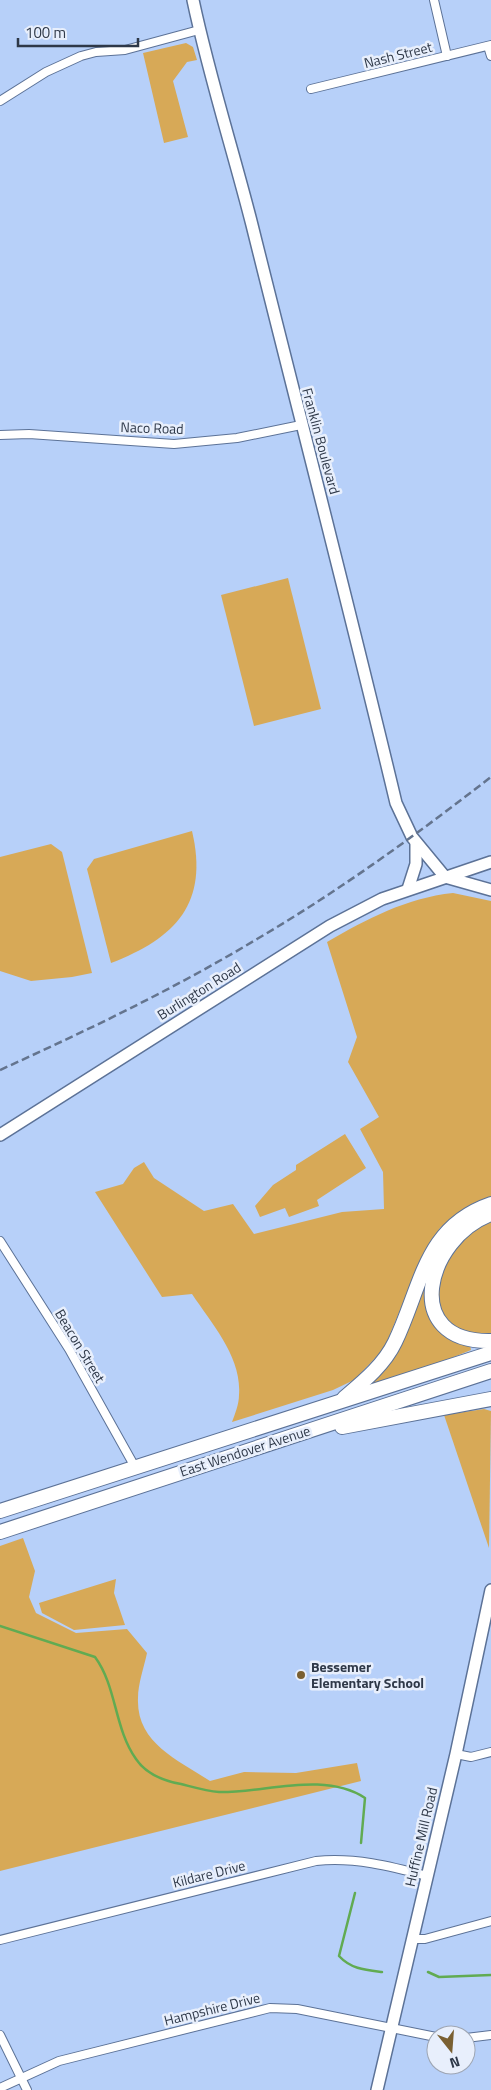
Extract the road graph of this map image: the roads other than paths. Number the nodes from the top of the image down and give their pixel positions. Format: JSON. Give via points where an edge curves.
{"nodes":[{"id":1,"x":193,"y":0,"type":"edge"},
{"id":2,"x":434,"y":0,"type":"edge"},
{"id":3,"x":199,"y":30,"type":"junction"},
{"id":4,"x":490,"y":46,"type":"edge"},
{"id":5,"x":446,"y":56,"type":"junction"},
{"id":6,"x":491,"y":56,"type":"edge"},
{"id":7,"x":311,"y":89,"type":"dead end"},
{"id":8,"x":0,"y":101,"type":"edge"},
{"id":9,"x":301,"y":425,"type":"junction"},
{"id":10,"x":0,"y":435,"type":"edge"},
{"id":11,"x":416,"y":843,"type":"junction"},
{"id":12,"x":491,"y":862,"type":"edge"},
{"id":13,"x":445,"y":877,"type":"junction"},
{"id":14,"x":408,"y":889,"type":"junction"},
{"id":15,"x":491,"y":890,"type":"edge"},
{"id":16,"x":0,"y":1134,"type":"edge"},
{"id":17,"x":491,"y":1204,"type":"edge"},
{"id":18,"x":491,"y":1214,"type":"edge"},
{"id":19,"x":0,"y":1240,"type":"edge"},
{"id":20,"x":491,"y":1341,"type":"edge"},
{"id":21,"x":491,"y":1353,"type":"edge"},
{"id":22,"x":491,"y":1371,"type":"edge"},
{"id":23,"x":490,"y":1399,"type":"edge"},
{"id":24,"x":338,"y":1402,"type":"junction"},
{"id":25,"x":277,"y":1440,"type":"junction"},
{"id":26,"x":135,"y":1467,"type":"junction"},
{"id":27,"x":0,"y":1511,"type":"edge"},
{"id":28,"x":0,"y":1532,"type":"edge"},
{"id":29,"x":491,"y":1590,"type":"edge"},
{"id":30,"x":491,"y":1752,"type":"edge"},
{"id":31,"x":456,"y":1754,"type":"junction"},
{"id":32,"x":427,"y":1876,"type":"junction"},
{"id":33,"x":491,"y":1920,"type":"edge"},
{"id":34,"x":412,"y":1939,"type":"junction"},
{"id":35,"x":0,"y":1940,"type":"edge"},
{"id":36,"x":392,"y":2028,"type":"junction"},
{"id":37,"x":0,"y":2035,"type":"edge"},
{"id":38,"x":426,"y":2035,"type":"edge"},
{"id":39,"x":491,"y":2035,"type":"edge"},
{"id":40,"x":476,"y":2037,"type":"edge"},
{"id":41,"x":21,"y":2078,"type":"junction"},
{"id":42,"x":0,"y":2088,"type":"edge"},
{"id":43,"x":27,"y":2090,"type":"edge"},
{"id":44,"x":377,"y":2090,"type":"edge"}],
"edges":[{"from":1,"to":3,"type":"main road","name":"Franklin Boulevard"},
{"from":2,"to":5,"type":"street"},
{"from":3,"to":8,"type":"street","via":[[125,50],[81,56],[38,76]]},
{"from":3,"to":9,"type":"main road","name":"Franklin Boulevard","via":[[248,208]]},
{"from":4,"to":5,"type":"street","name":"Nash Street"},
{"from":4,"to":6,"type":"street"},
{"from":5,"to":7,"type":"street","name":"Nash Street"},
{"from":9,"to":10,"type":"street","name":"Naco Road","via":[[237,438],[174,444]]},
{"from":9,"to":11,"type":"main road","name":"Franklin Boulevard","via":[[341,573],[396,803]]},
{"from":11,"to":13,"type":"main road","name":"Franklin Boulevard"},
{"from":11,"to":14,"type":"main road","via":[[416,864]]},
{"from":12,"to":13,"type":"main road","name":"Burlington Road"},
{"from":13,"to":14,"type":"main road","name":"Burlington Road"},
{"from":13,"to":15,"type":"main road"},
{"from":14,"to":16,"type":"main road","name":"Burlington Road","via":[[330,926]]},
{"from":17,"to":24,"type":"highway","via":[[467,1214],[443,1235],[422,1272],[394,1343],[382,1362]]},
{"from":18,"to":20,"type":"highway","via":[[465,1228],[451,1241],[436,1267],[431,1294],[436,1318],[447,1330],[474,1341]]},
{"from":19,"to":26,"type":"street","name":"Beacon Street","via":[[69,1349]]},
{"from":21,"to":24,"type":"highway","name":"East Wendover Avenue"},
{"from":22,"to":25,"type":"highway","name":"East Wendover Avenue"},
{"from":23,"to":25,"type":"highway"},
{"from":24,"to":26,"type":"highway","name":"East Wendover Avenue"},
{"from":25,"to":28,"type":"highway","name":"East Wendover Avenue"},
{"from":26,"to":27,"type":"highway","name":"East Wendover Avenue"},
{"from":29,"to":31,"type":"main road","name":"Huffine Mill Road"},
{"from":30,"to":31,"type":"street","via":[[471,1757]]},
{"from":31,"to":32,"type":"main road","name":"Huffine Mill Road"},
{"from":32,"to":34,"type":"main road","name":"Huffine Mill Road"},
{"from":32,"to":35,"type":"street","name":"Kildare Drive","via":[[358,1860],[316,1861]]},
{"from":33,"to":34,"type":"street","via":[[425,1939]]},
{"from":34,"to":36,"type":"main road","name":"Huffine Mill Road"},
{"from":36,"to":38,"type":"street","name":"Hampshire Drive"},
{"from":36,"to":41,"type":"street","name":"Hampshire Drive","via":[[297,2009],[270,2008],[59,2061]]},
{"from":36,"to":44,"type":"main road","name":"Huffine Mill Road"},
{"from":37,"to":41,"type":"street"},
{"from":39,"to":40,"type":"street"},
{"from":41,"to":42,"type":"street","name":"Hampshire Drive"},
{"from":41,"to":43,"type":"street"}]}
